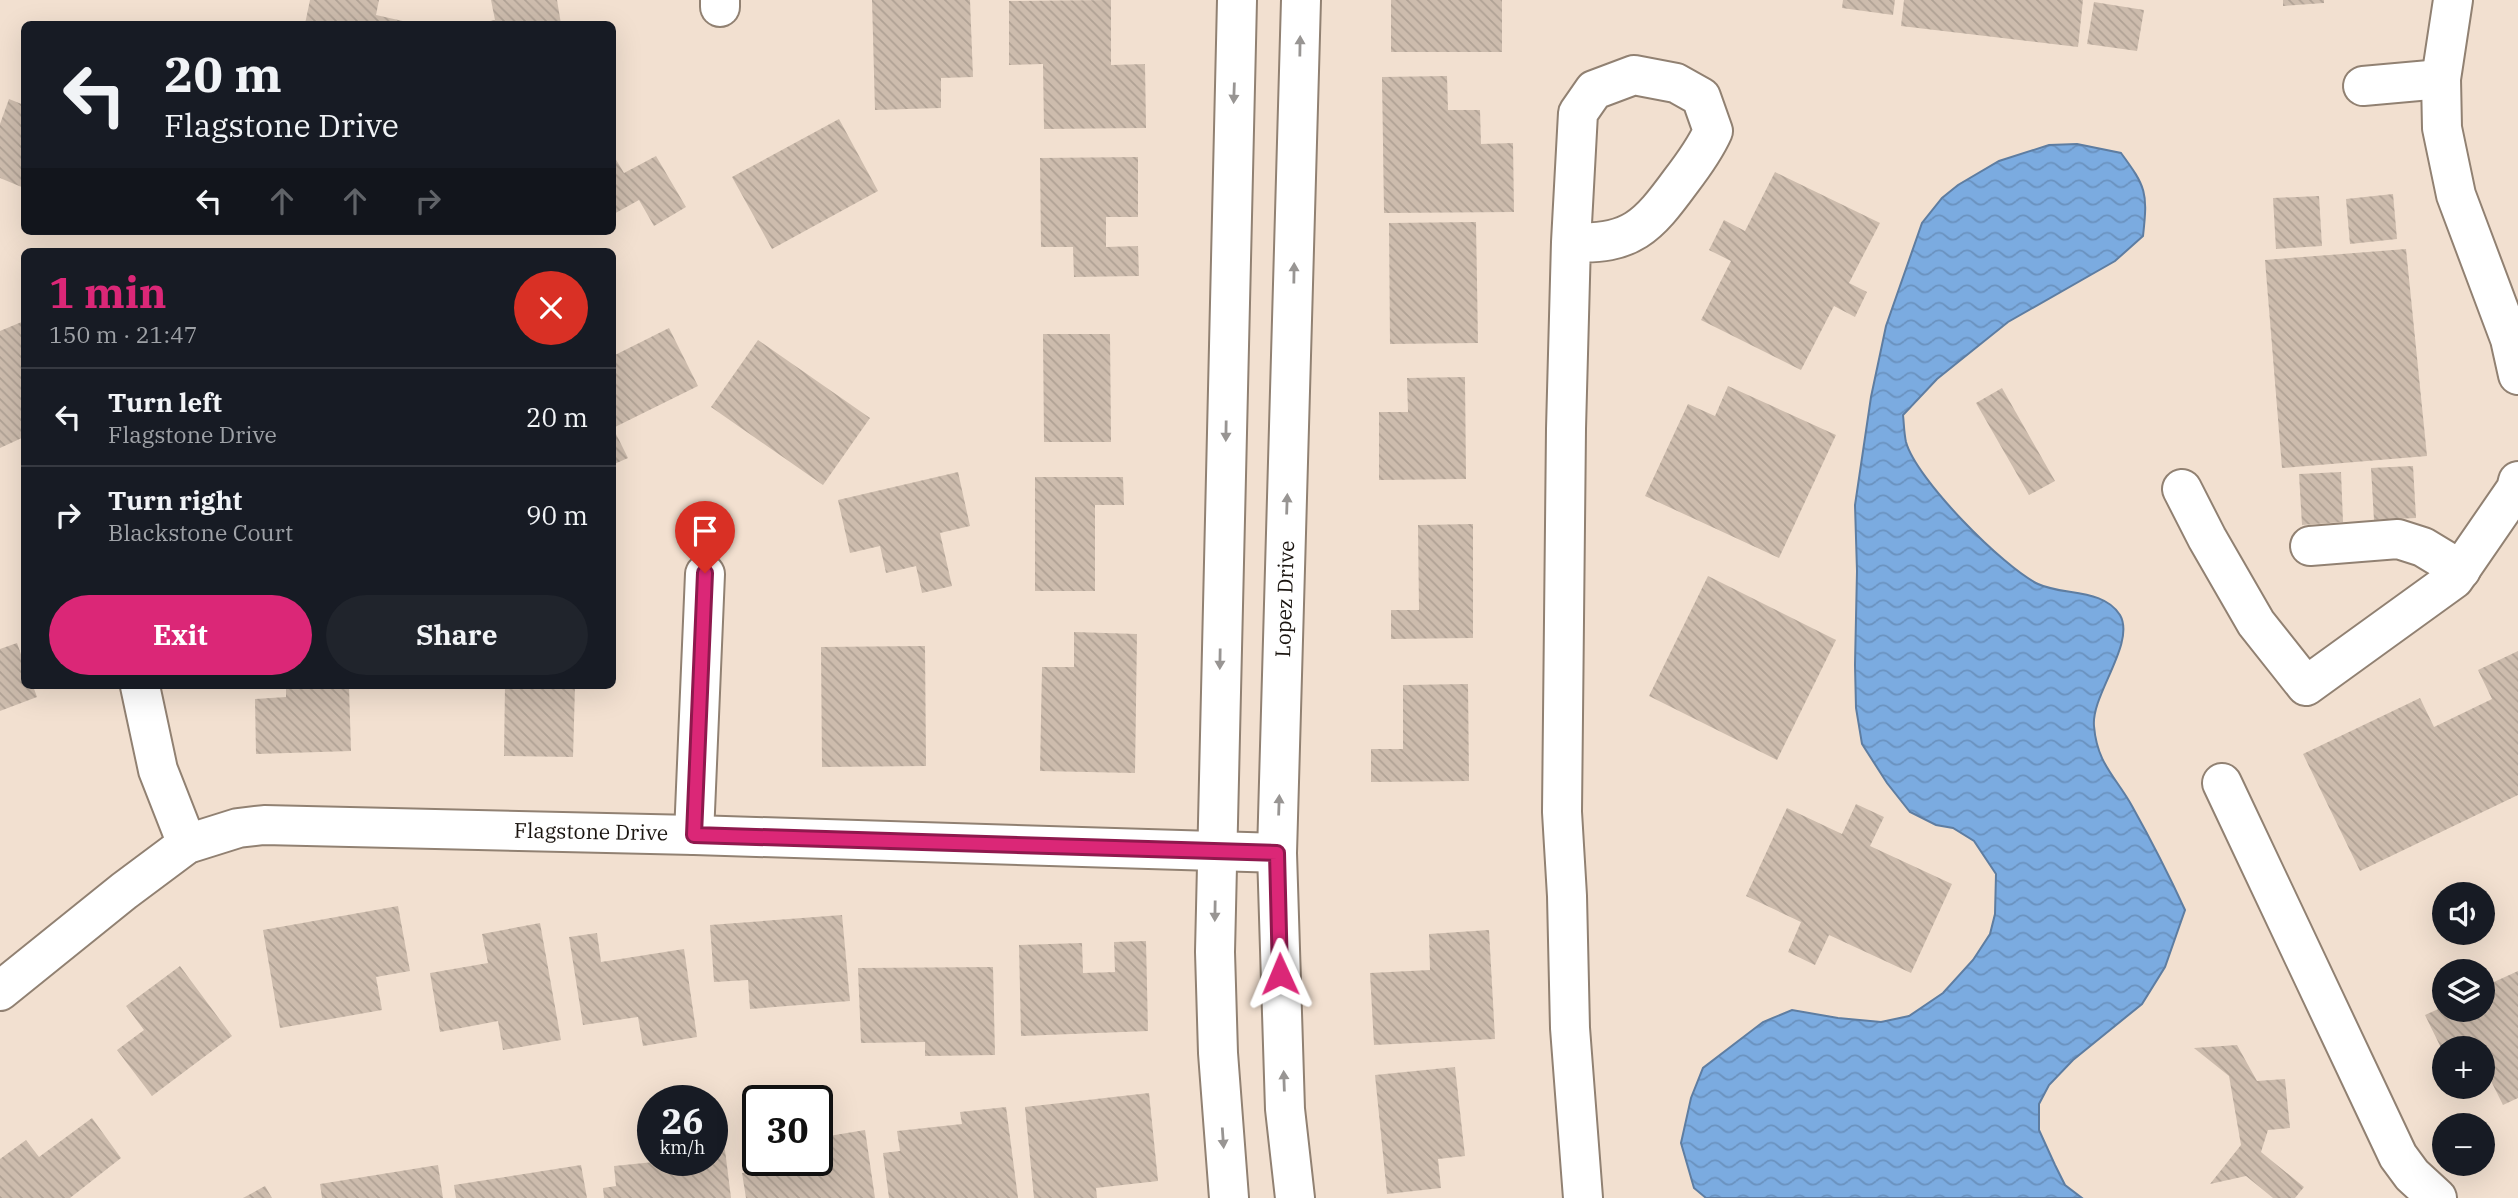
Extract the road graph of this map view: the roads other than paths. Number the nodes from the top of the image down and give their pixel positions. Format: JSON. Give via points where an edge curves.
{"nodes":[{"id":1,"x":1237,"y":0,"type":"edge"},
{"id":2,"x":1301,"y":0,"type":"edge"},
{"id":3,"x":2453,"y":0,"type":"edge"},
{"id":4,"x":2441,"y":79,"type":"junction"},
{"id":5,"x":2363,"y":86,"type":"dead end"},
{"id":6,"x":1571,"y":242,"type":"junction"},
{"id":7,"x":2518,"y":375,"type":"edge"},
{"id":8,"x":2518,"y":481,"type":"edge"},
{"id":9,"x":2182,"y":489,"type":"dead end"},
{"id":10,"x":2310,"y":546,"type":"dead end"},
{"id":11,"x":2461,"y":570,"type":"junction"},
{"id":12,"x":705,"y":573,"type":"dead end"},
{"id":13,"x":141,"y":689,"type":"edge"},
{"id":14,"x":2222,"y":783,"type":"dead end"},
{"id":15,"x":694,"y":835,"type":"junction"},
{"id":16,"x":187,"y":844,"type":"junction"},
{"id":17,"x":1215,"y":851,"type":"junction"},
{"id":18,"x":1277,"y":853,"type":"junction"},
{"id":19,"x":0,"y":991,"type":"edge"},
{"id":20,"x":1228,"y":1198,"type":"edge"},
{"id":21,"x":1295,"y":1198,"type":"edge"},
{"id":22,"x":1583,"y":1198,"type":"edge"},
{"id":23,"x":2437,"y":1198,"type":"edge"}],
"edges":[{"from":1,"to":17,"type":"street","one_way":true},
{"from":18,"to":2,"type":"street","name":"Lopez Drive","one_way":true},
{"from":3,"to":4,"type":"street"},
{"from":4,"to":5,"type":"street"},
{"from":4,"to":7,"type":"street","via":[[2442,128],[2456,195],[2510,340]]},
{"from":6,"to":6,"type":"street","via":[[1578,113],[1594,90],[1634,75],[1676,83],[1701,97],[1713,131],[1654,218],[1629,235],[1595,244]]},
{"from":6,"to":22,"type":"street","via":[[1562,812],[1570,1028]]},
{"from":8,"to":11,"type":"street"},
{"from":9,"to":11,"type":"street","via":[[2256,623],[2306,686]]},
{"from":10,"to":11,"type":"street","via":[[2398,539],[2423,547]]},
{"from":12,"to":15,"type":"street"},
{"from":13,"to":16,"type":"street","via":[[158,770]]},
{"from":14,"to":23,"type":"street","via":[[2398,1156]]},
{"from":15,"to":16,"type":"street","name":"Flagstone Drive","via":[[264,825]]},
{"from":15,"to":17,"type":"street","name":"Flagstone Drive"},
{"from":16,"to":19,"type":"street","name":"Flagstone Drive"},
{"from":17,"to":18,"type":"street","name":"Flagstone Drive"},
{"from":17,"to":20,"type":"street","one_way":true,"via":[[1217,1040]]},
{"from":21,"to":18,"type":"street","name":"Lopez Drive","one_way":true,"via":[[1285,1109]]}]}
